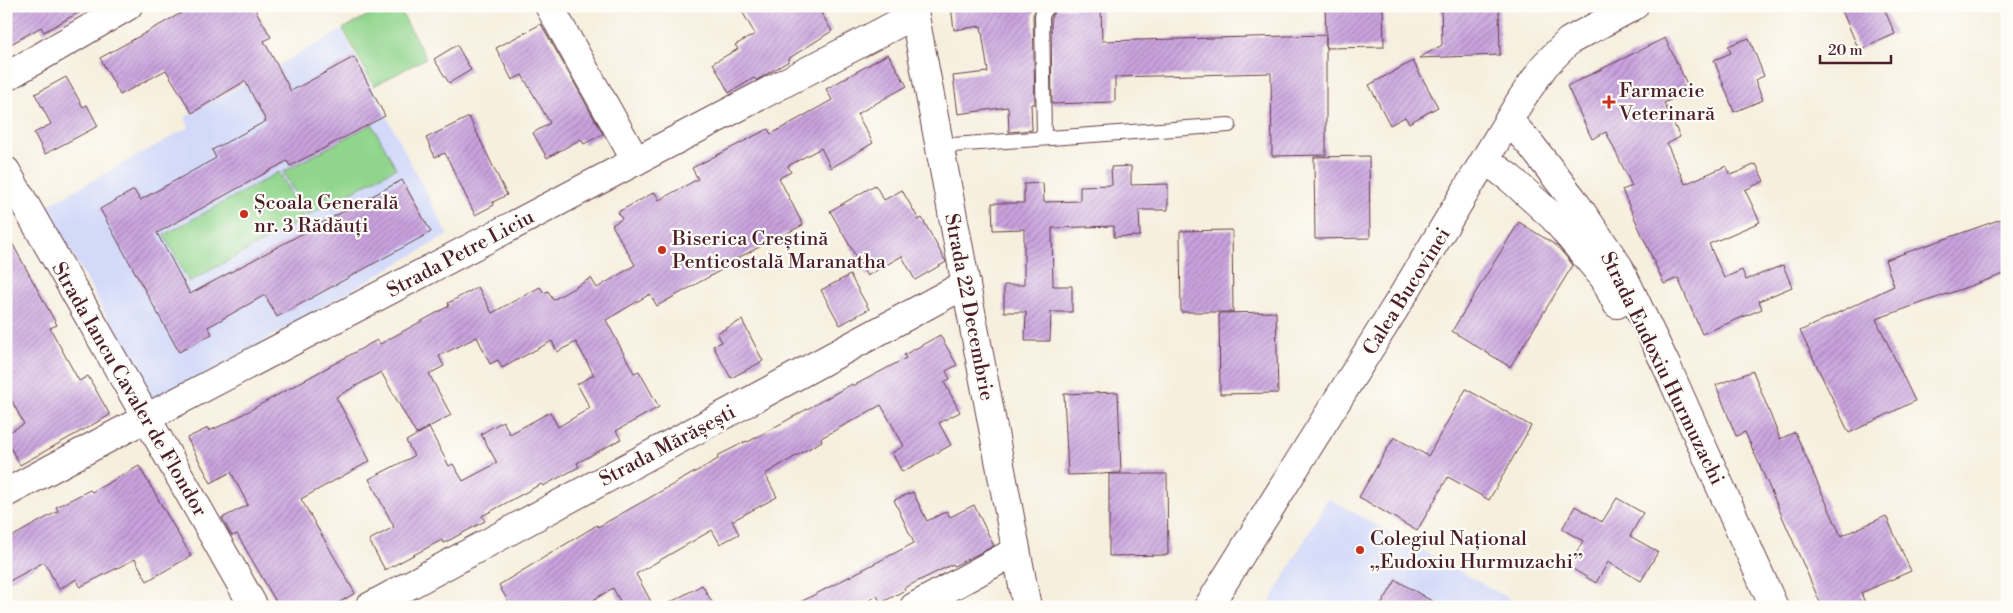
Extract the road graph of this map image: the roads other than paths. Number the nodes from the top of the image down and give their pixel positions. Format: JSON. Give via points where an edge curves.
{"nodes":[{"id":1,"x":128,"y":6,"type":"edge"},
{"id":2,"x":549,"y":6,"type":"edge"},
{"id":3,"x":1048,"y":6,"type":"edge"},
{"id":4,"x":1634,"y":6,"type":"edge"},
{"id":5,"x":914,"y":11,"type":"edge"},
{"id":6,"x":6,"y":77,"type":"edge"},
{"id":7,"x":1509,"y":122,"type":"junction"},
{"id":8,"x":1229,"y":125,"type":"dead end"},
{"id":9,"x":1044,"y":138,"type":"junction"},
{"id":10,"x":939,"y":146,"type":"junction"},
{"id":11,"x":1486,"y":160,"type":"junction"},
{"id":12,"x":636,"y":161,"type":"junction"},
{"id":13,"x":6,"y":171,"type":"edge"},
{"id":14,"x":966,"y":284,"type":"junction"},
{"id":15,"x":146,"y":418,"type":"junction"},
{"id":16,"x":6,"y":493,"type":"edge"},
{"id":17,"x":1016,"y":551,"type":"junction"},
{"id":18,"x":254,"y":607,"type":"edge"},
{"id":19,"x":369,"y":607,"type":"edge"},
{"id":20,"x":914,"y":607,"type":"edge"},
{"id":21,"x":1027,"y":607,"type":"edge"},
{"id":22,"x":1208,"y":607,"type":"edge"},
{"id":23,"x":1754,"y":607,"type":"edge"},
{"id":24,"x":1774,"y":607,"type":"edge"}],
"edges":[{"from":1,"to":6,"type":"street"},
{"from":2,"to":12,"type":"street"},
{"from":3,"to":9,"type":"lane","via":[[1042,15]]},
{"from":4,"to":7,"type":"street","name":"Calea Bucovinei","via":[[1569,41],[1545,66]]},
{"from":5,"to":10,"type":"street","name":"Strada 22 Decembrie"},
{"from":5,"to":12,"type":"street","name":"Strada Petre Liciu"},
{"from":7,"to":11,"type":"street","name":"Calea Bucovinei"},
{"from":7,"to":24,"type":"street","name":"Strada Eudoxiu Hurmuzachi","via":[[1572,198],[1619,267]]},
{"from":8,"to":9,"type":"lane"},
{"from":9,"to":10,"type":"lane"},
{"from":10,"to":14,"type":"street","name":"Strada 22 Decembrie"},
{"from":11,"to":22,"type":"street","name":"Calea Bucovinei"},
{"from":11,"to":23,"type":"street","name":"Strada Eudoxiu Hurmuzachi","via":[[1553,217],[1604,278],[1651,374]]},
{"from":12,"to":15,"type":"street","name":"Strada Petre Liciu"},
{"from":13,"to":15,"type":"street","name":"Strada Iancu Cavaler de Flondor"},
{"from":14,"to":17,"type":"street","name":"Strada 22 Decembrie"},
{"from":14,"to":19,"type":"street","name":"Strada Mărășești"},
{"from":15,"to":16,"type":"street","name":"Strada Petre Liciu"},
{"from":15,"to":18,"type":"street","name":"Strada Iancu Cavaler de Flondor"},
{"from":17,"to":20,"type":"street"},
{"from":17,"to":21,"type":"street","name":"Strada 22 Decembrie"}]}
